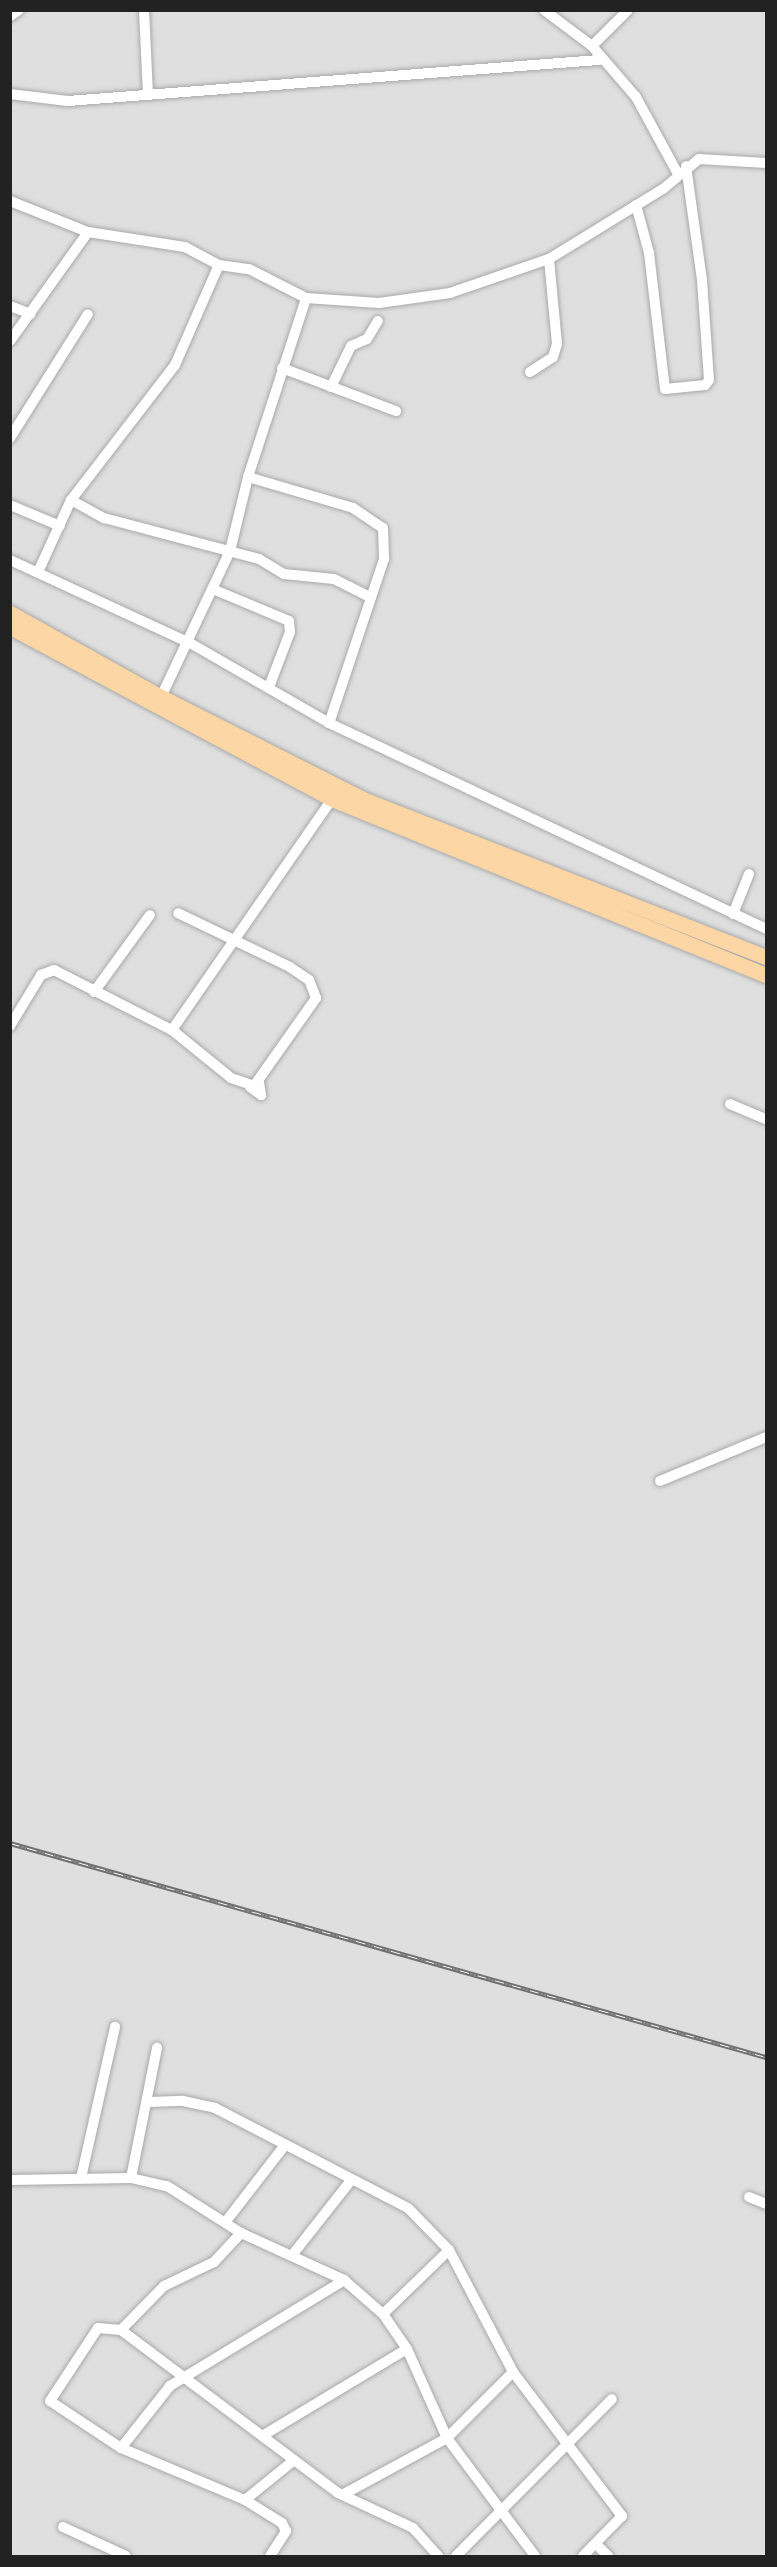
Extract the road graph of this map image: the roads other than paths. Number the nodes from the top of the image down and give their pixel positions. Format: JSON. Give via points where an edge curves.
{"nodes":[{"id":1,"x":19,"y":10,"type":"edge"},
{"id":2,"x":144,"y":10,"type":"edge"},
{"id":3,"x":544,"y":10,"type":"edge"},
{"id":4,"x":628,"y":10,"type":"edge"},
{"id":5,"x":10,"y":16,"type":"edge"},
{"id":6,"x":592,"y":46,"type":"junction"},
{"id":7,"x":599,"y":60,"type":"junction"},
{"id":8,"x":10,"y":94,"type":"edge"},
{"id":9,"x":148,"y":95,"type":"junction"},
{"id":10,"x":766,"y":163,"type":"edge"},
{"id":11,"x":682,"y":170,"type":"junction"},
{"id":12,"x":10,"y":201,"type":"edge"},
{"id":13,"x":636,"y":206,"type":"junction"},
{"id":14,"x":88,"y":232,"type":"junction"},
{"id":15,"x":549,"y":259,"type":"junction"},
{"id":16,"x":219,"y":265,"type":"junction"},
{"id":17,"x":306,"y":298,"type":"junction"},
{"id":18,"x":10,"y":306,"type":"edge"},
{"id":19,"x":31,"y":314,"type":"junction"},
{"id":20,"x":88,"y":314,"type":"dead end"},
{"id":21,"x":378,"y":321,"type":"dead end"},
{"id":22,"x":10,"y":341,"type":"edge"},
{"id":23,"x":282,"y":368,"type":"junction"},
{"id":24,"x":530,"y":372,"type":"dead end"},
{"id":25,"x":331,"y":387,"type":"junction"},
{"id":26,"x":396,"y":411,"type":"dead end"},
{"id":27,"x":10,"y":438,"type":"edge"},
{"id":28,"x":248,"y":477,"type":"junction"},
{"id":29,"x":71,"y":500,"type":"junction"},
{"id":30,"x":10,"y":505,"type":"edge"},
{"id":31,"x":60,"y":526,"type":"junction"},
{"id":32,"x":230,"y":551,"type":"junction"},
{"id":33,"x":10,"y":561,"type":"edge"},
{"id":34,"x":38,"y":572,"type":"junction"},
{"id":35,"x":215,"y":590,"type":"junction"},
{"id":36,"x":370,"y":597,"type":"junction"},
{"id":37,"x":10,"y":612,"type":"edge"},
{"id":38,"x":10,"y":627,"type":"edge"},
{"id":39,"x":190,"y":643,"type":"junction"},
{"id":40,"x":269,"y":687,"type":"junction"},
{"id":41,"x":161,"y":697,"type":"junction"},
{"id":42,"x":329,"y":723,"type":"junction"},
{"id":43,"x":332,"y":799,"type":"junction"},
{"id":44,"x":532,"y":864,"type":"junction"},
{"id":45,"x":749,"y":874,"type":"dead end"},
{"id":46,"x":524,"y":880,"type":"junction"},
{"id":47,"x":178,"y":914,"type":"dead end"},
{"id":48,"x":733,"y":914,"type":"junction"},
{"id":49,"x":150,"y":915,"type":"dead end"},
{"id":50,"x":766,"y":929,"type":"edge"},
{"id":51,"x":238,"y":939,"type":"junction"},
{"id":52,"x":766,"y":957,"type":"edge"},
{"id":53,"x":766,"y":975,"type":"edge"},
{"id":54,"x":94,"y":992,"type":"junction"},
{"id":55,"x":10,"y":1026,"type":"edge"},
{"id":56,"x":172,"y":1030,"type":"junction"},
{"id":57,"x":730,"y":1104,"type":"dead end"},
{"id":58,"x":766,"y":1119,"type":"edge"},
{"id":59,"x":766,"y":1437,"type":"edge"},
{"id":60,"x":660,"y":1481,"type":"dead end"},
{"id":61,"x":115,"y":2027,"type":"dead end"},
{"id":62,"x":157,"y":2048,"type":"dead end"},
{"id":63,"x":148,"y":2102,"type":"junction"},
{"id":64,"x":285,"y":2145,"type":"junction"},
{"id":65,"x":81,"y":2178,"type":"junction"},
{"id":66,"x":131,"y":2178,"type":"junction"},
{"id":67,"x":352,"y":2179,"type":"junction"},
{"id":68,"x":10,"y":2180,"type":"edge"},
{"id":69,"x":749,"y":2197,"type":"dead end"},
{"id":70,"x":766,"y":2204,"type":"edge"},
{"id":71,"x":227,"y":2220,"type":"junction"},
{"id":72,"x":241,"y":2233,"type":"junction"},
{"id":73,"x":449,"y":2250,"type":"junction"},
{"id":74,"x":292,"y":2253,"type":"junction"},
{"id":75,"x":344,"y":2280,"type":"junction"},
{"id":76,"x":383,"y":2314,"type":"junction"},
{"id":77,"x":121,"y":2330,"type":"junction"},
{"id":78,"x":407,"y":2349,"type":"junction"},
{"id":79,"x":513,"y":2372,"type":"junction"},
{"id":80,"x":182,"y":2378,"type":"junction"},
{"id":81,"x":612,"y":2399,"type":"dead end"},
{"id":82,"x":262,"y":2436,"type":"junction"},
{"id":83,"x":447,"y":2438,"type":"junction"},
{"id":84,"x":564,"y":2442,"type":"junction"},
{"id":85,"x":121,"y":2448,"type":"junction"},
{"id":86,"x":294,"y":2460,"type":"junction"},
{"id":87,"x":344,"y":2494,"type":"junction"},
{"id":88,"x":245,"y":2500,"type":"junction"},
{"id":89,"x":501,"y":2509,"type":"junction"},
{"id":90,"x":63,"y":2527,"type":"dead end"},
{"id":91,"x":597,"y":2545,"type":"junction"},
{"id":92,"x":126,"y":2556,"type":"edge"},
{"id":93,"x":270,"y":2556,"type":"edge"},
{"id":94,"x":438,"y":2556,"type":"edge"},
{"id":95,"x":456,"y":2556,"type":"edge"},
{"id":96,"x":535,"y":2556,"type":"edge"},
{"id":97,"x":583,"y":2556,"type":"edge"},
{"id":98,"x":608,"y":2556,"type":"edge"}],
"edges":[{"from":1,"to":5,"type":"street"},
{"from":2,"to":9,"type":"street"},
{"from":3,"to":6,"type":"street"},
{"from":4,"to":6,"type":"street"},
{"from":6,"to":7,"type":"street"},
{"from":7,"to":9,"type":"street"},
{"from":7,"to":11,"type":"street","via":[[636,97]]},
{"from":8,"to":9,"type":"street","via":[[58,101]]},
{"from":10,"to":11,"type":"street","via":[[699,159]]},
{"from":11,"to":13,"type":"street"},
{"from":11,"to":13,"type":"street","via":[[702,280],[709,380],[705,385],[665,389],[649,253]]},
{"from":12,"to":14,"type":"street"},
{"from":13,"to":15,"type":"street"},
{"from":14,"to":16,"type":"street","via":[[163,241]]},
{"from":14,"to":19,"type":"street"},
{"from":15,"to":17,"type":"street","via":[[414,300]]},
{"from":15,"to":24,"type":"street","via":[[557,344],[553,357]]},
{"from":16,"to":17,"type":"street","via":[[249,269]]},
{"from":16,"to":29,"type":"street","via":[[175,365]]},
{"from":17,"to":23,"type":"street"},
{"from":18,"to":19,"type":"street"},
{"from":19,"to":22,"type":"street"},
{"from":20,"to":27,"type":"street"},
{"from":21,"to":25,"type":"street","via":[[367,339],[346,352]]},
{"from":23,"to":25,"type":"street"},
{"from":23,"to":28,"type":"street"},
{"from":25,"to":26,"type":"street"},
{"from":28,"to":32,"type":"street"},
{"from":28,"to":36,"type":"street","via":[[377,520],[384,559]]},
{"from":29,"to":31,"type":"street"},
{"from":29,"to":32,"type":"street","via":[[104,518]]},
{"from":30,"to":31,"type":"street"},
{"from":31,"to":34,"type":"street"},
{"from":32,"to":35,"type":"street"},
{"from":32,"to":36,"type":"street","via":[[284,574],[334,579]]},
{"from":33,"to":34,"type":"street"},
{"from":34,"to":39,"type":"street"},
{"from":35,"to":39,"type":"street"},
{"from":35,"to":40,"type":"street","via":[[289,621],[290,632]]},
{"from":36,"to":42,"type":"street"},
{"from":37,"to":41,"type":"main road"},
{"from":38,"to":43,"type":"main road"},
{"from":39,"to":40,"type":"street"},
{"from":39,"to":41,"type":"street"},
{"from":40,"to":42,"type":"street"},
{"from":41,"to":44,"type":"main road","via":[[365,800]]},
{"from":42,"to":48,"type":"street"},
{"from":43,"to":46,"type":"main road"},
{"from":43,"to":51,"type":"street"},
{"from":44,"to":46,"type":"main road"},
{"from":44,"to":52,"type":"main road"},
{"from":45,"to":48,"type":"street"},
{"from":46,"to":53,"type":"main road"},
{"from":47,"to":51,"type":"street"},
{"from":48,"to":50,"type":"street"},
{"from":49,"to":54,"type":"street"},
{"from":51,"to":56,"type":"street"},
{"from":51,"to":56,"type":"street","via":[[290,967],[316,990],[306,1015],[254,1085],[196,1054]]},
{"from":54,"to":55,"type":"street","via":[[54,970],[46,971]]},
{"from":54,"to":56,"type":"street"},
{"from":57,"to":58,"type":"street"},
{"from":59,"to":60,"type":"street"},
{"from":61,"to":65,"type":"street"},
{"from":62,"to":63,"type":"street"},
{"from":63,"to":64,"type":"street","via":[[183,2101],[215,2108]]},
{"from":63,"to":66,"type":"street"},
{"from":64,"to":67,"type":"street"},
{"from":64,"to":71,"type":"street"},
{"from":65,"to":66,"type":"street"},
{"from":65,"to":68,"type":"street"},
{"from":66,"to":71,"type":"street","via":[[167,2186]]},
{"from":67,"to":73,"type":"street","via":[[408,2208]]},
{"from":67,"to":74,"type":"street"},
{"from":69,"to":70,"type":"street"},
{"from":71,"to":72,"type":"street"},
{"from":72,"to":74,"type":"street"},
{"from":72,"to":77,"type":"street","via":[[214,2262],[164,2286]]},
{"from":73,"to":76,"type":"street"},
{"from":73,"to":79,"type":"street"},
{"from":74,"to":75,"type":"street"},
{"from":75,"to":76,"type":"street"},
{"from":75,"to":80,"type":"street","via":[[313,2304]]},
{"from":76,"to":78,"type":"street"},
{"from":77,"to":80,"type":"street"},
{"from":77,"to":85,"type":"street","via":[[98,2328],[91,2335],[50,2401]]},
{"from":78,"to":82,"type":"street"},
{"from":78,"to":83,"type":"street"},
{"from":79,"to":83,"type":"street"},
{"from":79,"to":84,"type":"street"},
{"from":80,"to":82,"type":"street"},
{"from":80,"to":85,"type":"street"},
{"from":81,"to":84,"type":"street"},
{"from":82,"to":86,"type":"street"},
{"from":83,"to":87,"type":"street"},
{"from":83,"to":89,"type":"street"},
{"from":84,"to":89,"type":"street"},
{"from":84,"to":91,"type":"street","via":[[622,2516]]},
{"from":85,"to":88,"type":"street"},
{"from":86,"to":87,"type":"street"},
{"from":86,"to":88,"type":"street"},
{"from":87,"to":94,"type":"street","via":[[414,2528]]},
{"from":88,"to":93,"type":"street","via":[[286,2531]]},
{"from":89,"to":95,"type":"street"},
{"from":89,"to":96,"type":"street"},
{"from":90,"to":92,"type":"street"},
{"from":91,"to":97,"type":"street"},
{"from":91,"to":98,"type":"street"}]}
